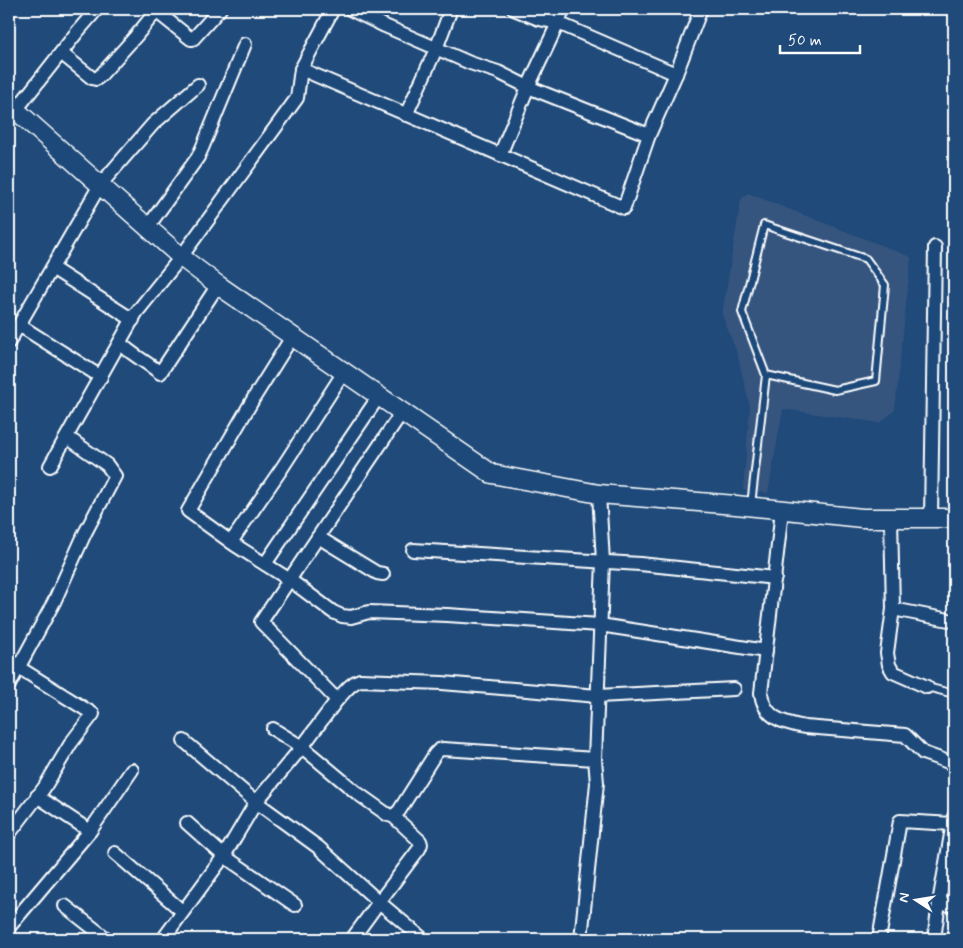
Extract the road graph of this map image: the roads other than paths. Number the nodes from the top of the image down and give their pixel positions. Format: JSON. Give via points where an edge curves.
{"nodes":[{"id":1,"x":97,"y":9,"type":"edge"},
{"id":2,"x":220,"y":9,"type":"edge"},
{"id":3,"x":333,"y":9,"type":"edge"},
{"id":4,"x":350,"y":9,"type":"edge"},
{"id":5,"x":451,"y":9,"type":"edge"},
{"id":6,"x":514,"y":9,"type":"edge"},
{"id":7,"x":563,"y":9,"type":"edge"},
{"id":8,"x":702,"y":9,"type":"edge"},
{"id":9,"x":157,"y":10,"type":"edge"},
{"id":10,"x":558,"y":23,"type":"junction"},
{"id":11,"x":244,"y":44,"type":"dead end"},
{"id":12,"x":436,"y":49,"type":"junction"},
{"id":13,"x":61,"y":53,"type":"junction"},
{"id":14,"x":301,"y":69,"type":"junction"},
{"id":15,"x":676,"y":74,"type":"junction"},
{"id":16,"x":198,"y":84,"type":"dead end"},
{"id":17,"x":528,"y":87,"type":"junction"},
{"id":18,"x":13,"y":107,"type":"edge"},
{"id":19,"x":406,"y":114,"type":"junction"},
{"id":20,"x":649,"y":135,"type":"junction"},
{"id":21,"x":500,"y":155,"type":"junction"},
{"id":22,"x":100,"y":185,"type":"junction"},
{"id":23,"x":147,"y":228,"type":"junction"},
{"id":24,"x":935,"y":247,"type":"dead end"},
{"id":25,"x":181,"y":257,"type":"junction"},
{"id":26,"x":52,"y":268,"type":"junction"},
{"id":27,"x":218,"y":285,"type":"junction"},
{"id":28,"x":133,"y":320,"type":"junction"},
{"id":29,"x":12,"y":334,"type":"edge"},
{"id":30,"x":292,"y":337,"type":"junction"},
{"id":31,"x":120,"y":343,"type":"junction"},
{"id":32,"x":344,"y":372,"type":"junction"},
{"id":33,"x":766,"y":375,"type":"junction"},
{"id":34,"x":101,"y":377,"type":"junction"},
{"id":35,"x":379,"y":396,"type":"junction"},
{"id":36,"x":402,"y":412,"type":"junction"},
{"id":37,"x":67,"y":437,"type":"junction"},
{"id":38,"x":50,"y":466,"type":"dead end"},
{"id":39,"x":599,"y":494,"type":"junction"},
{"id":40,"x":751,"y":506,"type":"junction"},
{"id":41,"x":782,"y":510,"type":"junction"},
{"id":42,"x":891,"y":518,"type":"junction"},
{"id":43,"x":931,"y":518,"type":"junction"},
{"id":44,"x":954,"y":518,"type":"edge"},
{"id":45,"x":318,"y":537,"type":"junction"},
{"id":46,"x":230,"y":542,"type":"junction"},
{"id":47,"x":413,"y":550,"type":"dead end"},
{"id":48,"x":604,"y":561,"type":"junction"},
{"id":49,"x":265,"y":564,"type":"junction"},
{"id":50,"x":382,"y":574,"type":"dead end"},
{"id":51,"x":775,"y":578,"type":"junction"},
{"id":52,"x":290,"y":580,"type":"junction"},
{"id":53,"x":893,"y":609,"type":"junction"},
{"id":54,"x":954,"y":621,"type":"edge"},
{"id":55,"x":600,"y":625,"type":"junction"},
{"id":56,"x":766,"y":651,"type":"junction"},
{"id":57,"x":18,"y":667,"type":"junction"},
{"id":58,"x":9,"y":685,"type":"edge"},
{"id":59,"x":927,"y":687,"type":"joint"},
{"id":60,"x":734,"y":689,"type":"dead end"},
{"id":61,"x":954,"y":694,"type":"edge"},
{"id":62,"x":598,"y":696,"type":"junction"},
{"id":63,"x":338,"y":700,"type":"junction"},
{"id":64,"x":273,"y":729,"type":"dead end"},
{"id":65,"x":184,"y":741,"type":"dead end"},
{"id":66,"x":302,"y":747,"type":"junction"},
{"id":67,"x":596,"y":760,"type":"junction"},
{"id":68,"x":954,"y":764,"type":"edge"},
{"id":69,"x":132,"y":770,"type":"dead end"},
{"id":70,"x":37,"y":796,"type":"junction"},
{"id":71,"x":256,"y":802,"type":"junction"},
{"id":72,"x":393,"y":816,"type":"junction"},
{"id":73,"x":188,"y":823,"type":"dead end"},
{"id":74,"x":953,"y":825,"type":"edge"},
{"id":75,"x":90,"y":831,"type":"junction"},
{"id":76,"x":9,"y":834,"type":"edge"},
{"id":77,"x":115,"y":853,"type":"dead end"},
{"id":78,"x":224,"y":856,"type":"junction"},
{"id":79,"x":379,"y":902,"type":"junction"},
{"id":80,"x":939,"y":903,"type":"junction"},
{"id":81,"x":295,"y":905,"type":"dead end"},
{"id":82,"x":65,"y":906,"type":"dead end"},
{"id":83,"x":954,"y":906,"type":"edge"},
{"id":84,"x":182,"y":911,"type":"junction"},
{"id":85,"x":9,"y":927,"type":"edge"},
{"id":86,"x":107,"y":939,"type":"edge"},
{"id":87,"x":163,"y":939,"type":"edge"},
{"id":88,"x":352,"y":939,"type":"edge"},
{"id":89,"x":423,"y":939,"type":"edge"},
{"id":90,"x":582,"y":939,"type":"edge"},
{"id":91,"x":879,"y":939,"type":"edge"},
{"id":92,"x":934,"y":939,"type":"edge"}],
"edges":[{"from":1,"to":13,"type":"street"},
{"from":2,"to":9,"type":"street","via":[[193,39]]},
{"from":3,"to":14,"type":"street"},
{"from":4,"to":12,"type":"street"},
{"from":5,"to":12,"type":"street"},
{"from":6,"to":10,"type":"street"},
{"from":7,"to":10,"type":"street"},
{"from":8,"to":15,"type":"street"},
{"from":9,"to":13,"type":"street","via":[[96,79]]},
{"from":10,"to":15,"type":"street"},
{"from":10,"to":17,"type":"street"},
{"from":11,"to":23,"type":"street","via":[[198,157]]},
{"from":12,"to":17,"type":"street"},
{"from":12,"to":19,"type":"street"},
{"from":13,"to":18,"type":"street"},
{"from":14,"to":19,"type":"street"},
{"from":14,"to":25,"type":"street","via":[[297,98]]},
{"from":15,"to":20,"type":"street"},
{"from":16,"to":22,"type":"street","via":[[153,124]]},
{"from":17,"to":20,"type":"street"},
{"from":17,"to":21,"type":"street"},
{"from":18,"to":22,"type":"street"},
{"from":19,"to":21,"type":"street"},
{"from":20,"to":21,"type":"street","via":[[624,208]]},
{"from":22,"to":23,"type":"street"},
{"from":22,"to":26,"type":"street"},
{"from":23,"to":25,"type":"street"},
{"from":24,"to":43,"type":"street"},
{"from":25,"to":27,"type":"street"},
{"from":25,"to":28,"type":"street"},
{"from":26,"to":28,"type":"street"},
{"from":26,"to":29,"type":"street"},
{"from":27,"to":30,"type":"street"},
{"from":27,"to":31,"type":"street","via":[[160,372]]},
{"from":28,"to":31,"type":"street"},
{"from":29,"to":34,"type":"street"},
{"from":30,"to":32,"type":"street"},
{"from":30,"to":46,"type":"street","via":[[188,511]]},
{"from":31,"to":34,"type":"street"},
{"from":32,"to":35,"type":"street"},
{"from":32,"to":46,"type":"street"},
{"from":33,"to":33,"type":"lane","via":[[742,312],[764,225],[866,259],[885,285],[876,381],[834,390]]},
{"from":33,"to":40,"type":"lane"},
{"from":34,"to":37,"type":"street"},
{"from":35,"to":36,"type":"street"},
{"from":35,"to":49,"type":"street"},
{"from":36,"to":39,"type":"street","via":[[492,474]]},
{"from":36,"to":45,"type":"street"},
{"from":37,"to":38,"type":"street"},
{"from":37,"to":57,"type":"street","via":[[107,466],[115,476],[54,602]]},
{"from":39,"to":40,"type":"street"},
{"from":39,"to":48,"type":"street"},
{"from":40,"to":41,"type":"street"},
{"from":41,"to":42,"type":"street"},
{"from":41,"to":51,"type":"street"},
{"from":42,"to":43,"type":"street"},
{"from":42,"to":53,"type":"street"},
{"from":43,"to":44,"type":"street"},
{"from":45,"to":50,"type":"street"},
{"from":45,"to":52,"type":"street"},
{"from":46,"to":49,"type":"street"},
{"from":47,"to":48,"type":"street"},
{"from":48,"to":51,"type":"street"},
{"from":48,"to":55,"type":"street"},
{"from":49,"to":52,"type":"street"},
{"from":51,"to":56,"type":"street"},
{"from":52,"to":55,"type":"street","via":[[342,616],[369,612]]},
{"from":52,"to":63,"type":"street","via":[[261,622]]},
{"from":53,"to":54,"type":"street"},
{"from":53,"to":59,"type":"street","via":[[887,653],[889,665],[893,672]]},
{"from":55,"to":56,"type":"street"},
{"from":55,"to":62,"type":"street"},
{"from":56,"to":68,"type":"street","via":[[761,693],[766,709],[774,717],[805,727],[905,735],[922,754]]},
{"from":57,"to":58,"type":"street"},
{"from":57,"to":70,"type":"street","via":[[93,714],[70,743]]},
{"from":59,"to":61,"type":"lane"},
{"from":60,"to":62,"type":"street"},
{"from":62,"to":63,"type":"street","via":[[442,683],[360,680],[350,685]]},
{"from":62,"to":67,"type":"street"},
{"from":63,"to":66,"type":"street"},
{"from":64,"to":66,"type":"street"},
{"from":65,"to":71,"type":"street"},
{"from":66,"to":71,"type":"street"},
{"from":66,"to":72,"type":"street","via":[[357,793]]},
{"from":67,"to":72,"type":"street","via":[[439,750],[400,811]]},
{"from":67,"to":90,"type":"street","via":[[597,783]]},
{"from":69,"to":75,"type":"street"},
{"from":70,"to":75,"type":"street"},
{"from":70,"to":76,"type":"street"},
{"from":71,"to":78,"type":"street"},
{"from":71,"to":79,"type":"street","via":[[318,847]]},
{"from":72,"to":79,"type":"street","via":[[420,840],[420,844]]},
{"from":73,"to":78,"type":"street"},
{"from":74,"to":80,"type":"street"},
{"from":74,"to":91,"type":"street","via":[[900,821]]},
{"from":75,"to":85,"type":"street"},
{"from":77,"to":84,"type":"street"},
{"from":78,"to":81,"type":"street"},
{"from":78,"to":84,"type":"street"},
{"from":79,"to":88,"type":"street"},
{"from":79,"to":89,"type":"street"},
{"from":80,"to":83,"type":"street"},
{"from":80,"to":92,"type":"street"},
{"from":82,"to":86,"type":"street"},
{"from":84,"to":87,"type":"street"}]}
